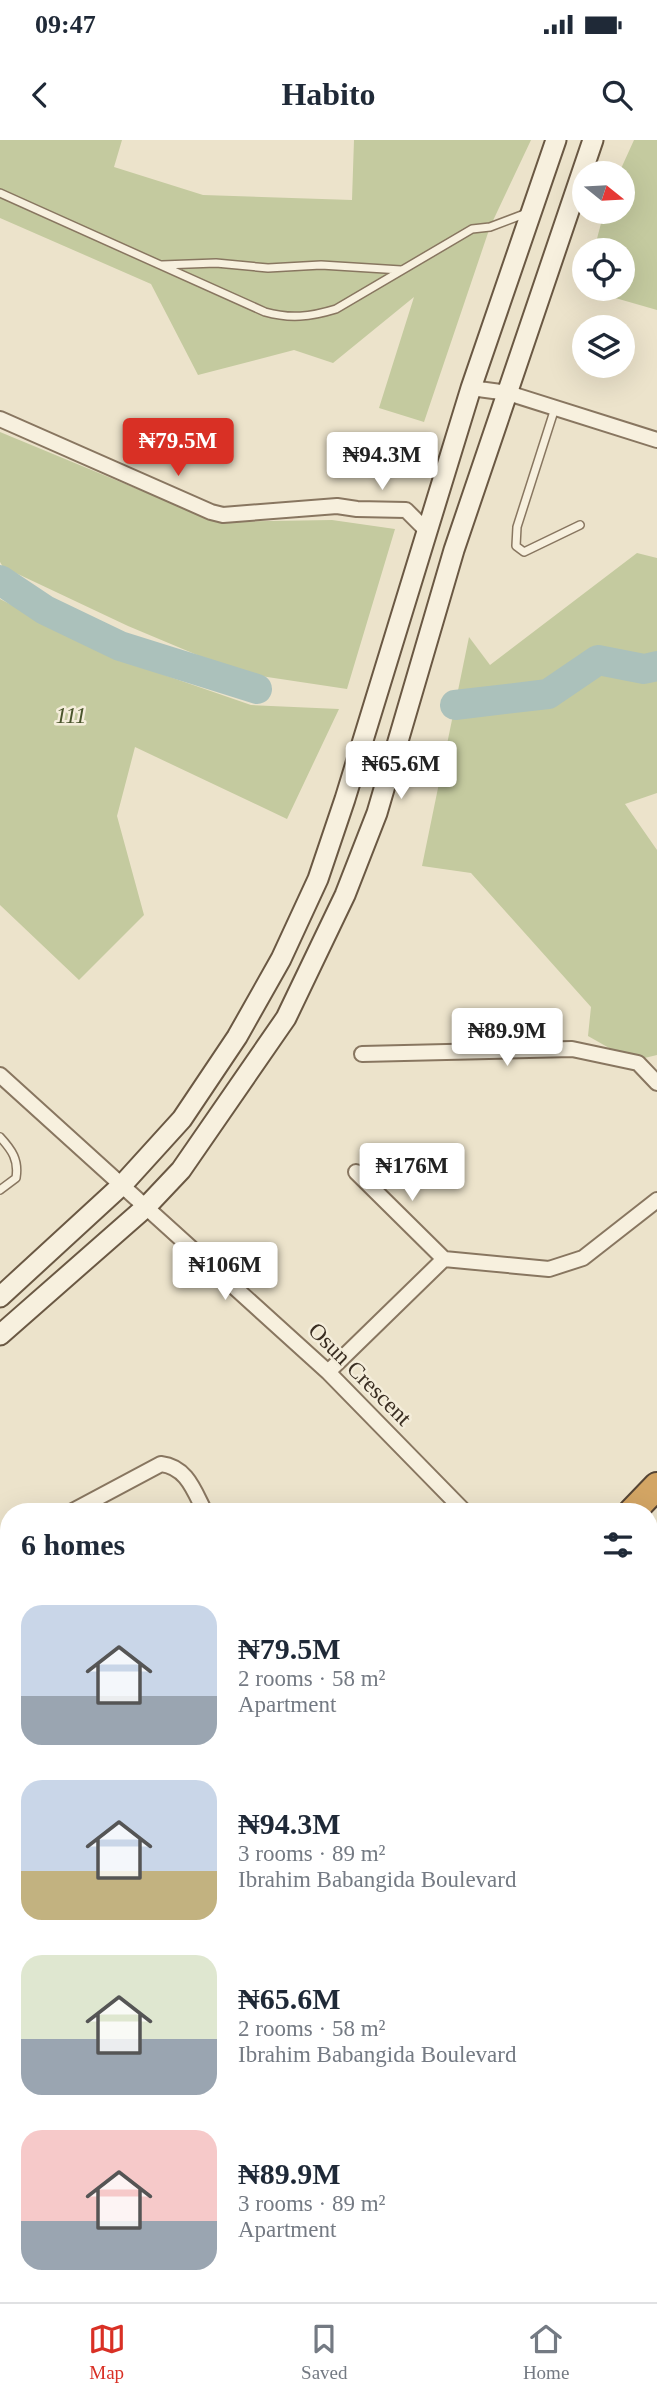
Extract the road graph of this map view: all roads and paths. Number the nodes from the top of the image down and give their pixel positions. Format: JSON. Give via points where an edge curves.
{"nodes":[{"id":1,"x":556,"y":140,"type":"edge"},
{"id":2,"x":593,"y":140,"type":"edge"},
{"id":3,"x":0,"y":193,"type":"edge"},
{"id":4,"x":528,"y":213,"type":"junction"},
{"id":5,"x":159,"y":265,"type":"junction"},
{"id":6,"x":402,"y":270,"type":"junction"},
{"id":7,"x":471,"y":388,"type":"junction"},
{"id":8,"x":508,"y":393,"type":"junction"},
{"id":9,"x":555,"y":408,"type":"junction"},
{"id":10,"x":0,"y":419,"type":"edge"},
{"id":11,"x":657,"y":440,"type":"edge"},
{"id":12,"x":580,"y":526,"type":"dead end"},
{"id":13,"x":426,"y":530,"type":"junction"},
{"id":14,"x":362,"y":1054,"type":"dead end"},
{"id":15,"x":0,"y":1075,"type":"edge"},
{"id":16,"x":657,"y":1083,"type":"edge"},
{"id":17,"x":0,"y":1137,"type":"edge"},
{"id":18,"x":356,"y":1172,"type":"dead end"},
{"id":19,"x":123,"y":1184,"type":"junction"},
{"id":20,"x":0,"y":1190,"type":"edge"},
{"id":21,"x":657,"y":1200,"type":"edge"},
{"id":22,"x":147,"y":1206,"type":"junction"},
{"id":23,"x":444,"y":1259,"type":"junction"},
{"id":24,"x":0,"y":1297,"type":"edge"},
{"id":25,"x":0,"y":1335,"type":"edge"},
{"id":26,"x":328,"y":1372,"type":"junction"},
{"id":27,"x":88,"y":1503,"type":"edge"},
{"id":28,"x":200,"y":1503,"type":"edge"},
{"id":29,"x":456,"y":1503,"type":"edge"}],
"edges":[{"from":1,"to":4,"type":"street"},
{"from":2,"to":8,"type":"street"},
{"from":3,"to":5,"type":"lane"},
{"from":4,"to":6,"type":"lane","via":[[472,229]]},
{"from":4,"to":7,"type":"street"},
{"from":5,"to":6,"type":"lane"},
{"from":5,"to":6,"type":"lane","via":[[288,318],[336,309]]},
{"from":7,"to":8,"type":"street"},
{"from":7,"to":13,"type":"street"},
{"from":8,"to":9,"type":"street"},
{"from":8,"to":22,"type":"street","via":[[454,550],[377,813],[345,895],[286,1018],[208,1134]]},
{"from":9,"to":11,"type":"street"},
{"from":9,"to":12,"type":"lane","via":[[517,527],[516,546],[524,552],[534,549]]},
{"from":10,"to":13,"type":"street","via":[[211,512],[337,506],[406,510]]},
{"from":13,"to":19,"type":"street","via":[[342,810],[318,879],[281,959],[237,1037],[182,1119]]},
{"from":14,"to":16,"type":"street","via":[[572,1049],[638,1063]]},
{"from":15,"to":19,"type":"street","name":"Osun Crescent"},
{"from":17,"to":20,"type":"lane","via":[[14,1153],[18,1168],[16,1178]]},
{"from":18,"to":23,"type":"street"},
{"from":19,"to":22,"type":"street","name":"Osun Crescent"},
{"from":19,"to":24,"type":"street"},
{"from":21,"to":23,"type":"street","via":[[583,1258],[549,1269]]},
{"from":22,"to":25,"type":"street"},
{"from":22,"to":26,"type":"street","name":"Osun Crescent"},
{"from":23,"to":26,"type":"street"},
{"from":26,"to":29,"type":"street","name":"Osun Crescent"},
{"from":27,"to":28,"type":"street","via":[[161,1464],[175,1465],[184,1473]]}]}
